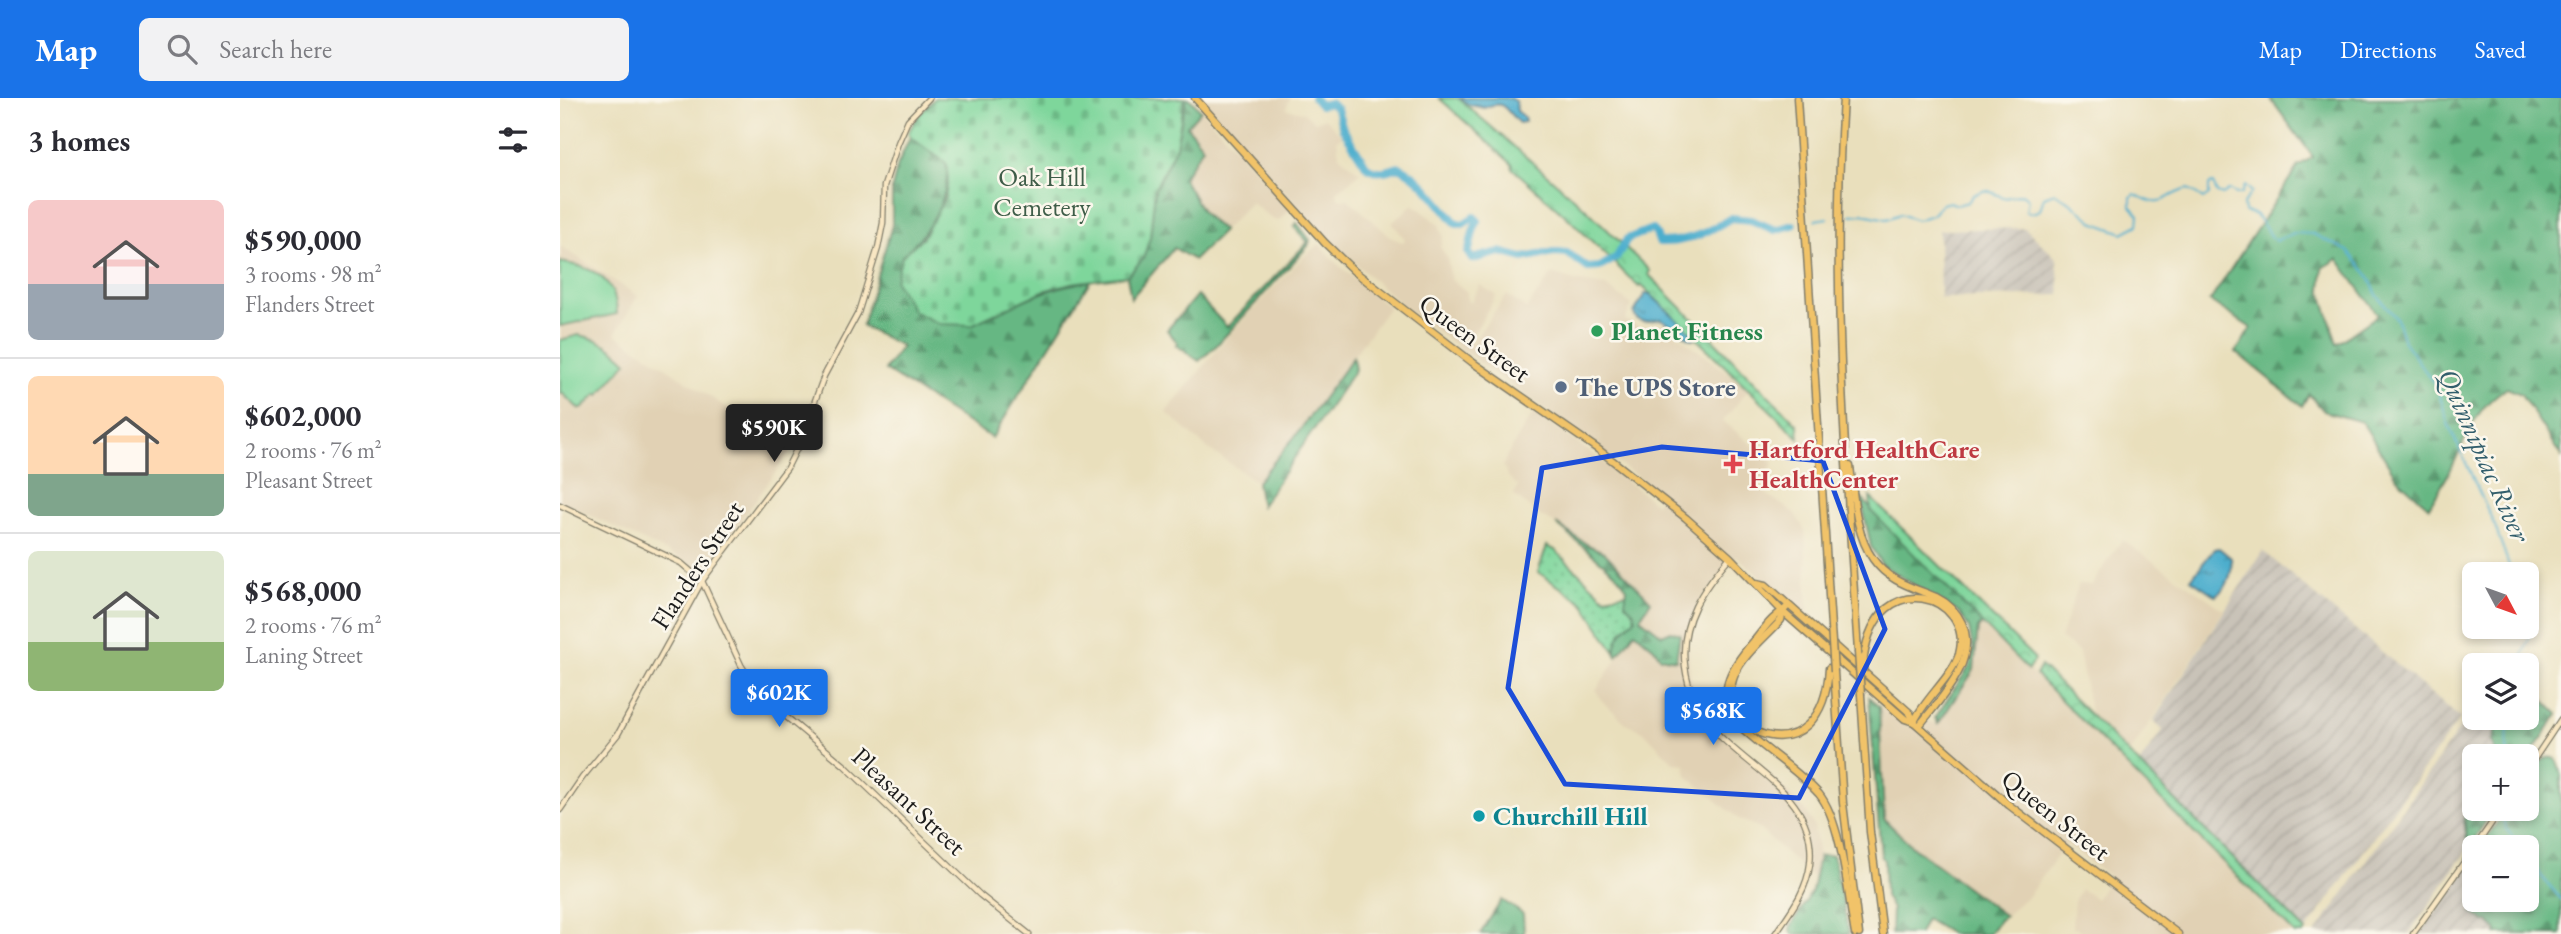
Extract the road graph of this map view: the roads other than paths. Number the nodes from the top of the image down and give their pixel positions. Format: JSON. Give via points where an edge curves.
{"nodes":[{"id":1,"x":929,"y":98,"type":"edge"},
{"id":2,"x":1195,"y":98,"type":"edge"},
{"id":3,"x":1797,"y":98,"type":"edge"},
{"id":4,"x":1843,"y":98,"type":"edge"},
{"id":5,"x":1848,"y":467,"type":"junction"},
{"id":6,"x":560,"y":505,"type":"edge"},
{"id":7,"x":1730,"y":557,"type":"junction"},
{"id":8,"x":702,"y":581,"type":"junction"},
{"id":9,"x":1756,"y":583,"type":"junction"},
{"id":10,"x":1788,"y":606,"type":"junction"},
{"id":11,"x":1783,"y":612,"type":"junction"},
{"id":12,"x":1861,"y":655,"type":"junction"},
{"id":13,"x":1831,"y":670,"type":"junction"},
{"id":14,"x":2561,"y":719,"type":"edge"},
{"id":15,"x":1916,"y":724,"type":"junction"},
{"id":16,"x":2539,"y":752,"type":"edge"},
{"id":17,"x":560,"y":810,"type":"edge"},
{"id":18,"x":2462,"y":866,"type":"edge"},
{"id":19,"x":1029,"y":934,"type":"edge"},
{"id":20,"x":1775,"y":934,"type":"edge"},
{"id":21,"x":1857,"y":934,"type":"edge"},
{"id":22,"x":1883,"y":934,"type":"edge"},
{"id":23,"x":2178,"y":934,"type":"edge"},
{"id":24,"x":2413,"y":934,"type":"edge"}],
"edges":[{"from":1,"to":8,"type":"street","name":"Flanders Street","via":[[908,120],[894,153],[884,186],[878,248],[858,313],[824,376],[800,442],[787,468]]},
{"from":2,"to":7,"type":"highway","name":"Queen Street","via":[[1354,271],[1472,362],[1599,450]]},
{"from":3,"to":13,"type":"highway","bridge":true},
{"from":4,"to":5,"type":"highway","via":[[1837,239]]},
{"from":5,"to":12,"type":"highway"},
{"from":5,"to":15,"type":"highway","via":[[1862,536],[1877,565],[1896,581],[1948,605],[1965,634],[1960,670]]},
{"from":6,"to":8,"type":"street","name":"Pleasant Street","via":[[681,563]]},
{"from":7,"to":9,"type":"highway","name":"Queen Street"},
{"from":7,"to":20,"type":"street","via":[[1692,611],[1684,661],[1693,698],[1708,722],[1787,793],[1808,830],[1811,855],[1806,881]]},
{"from":8,"to":17,"type":"street","name":"Flanders Street","via":[[618,734]]},
{"from":8,"to":19,"type":"street","name":"Pleasant Street","via":[[760,695]]},
{"from":9,"to":10,"type":"highway","name":"Queen Street","via":[[1766,585]]},
{"from":9,"to":11,"type":"highway","name":"Queen Street"},
{"from":10,"to":11,"type":"highway"},
{"from":10,"to":15,"type":"highway","name":"Queen Street","via":[[1910,713]]},
{"from":11,"to":13,"type":"highway","via":[[1735,675],[1732,696],[1741,719],[1767,736],[1789,736],[1803,730],[1822,705]]},
{"from":11,"to":15,"type":"highway","name":"Queen Street"},
{"from":11,"to":21,"type":"highway","via":[[1733,666],[1728,704],[1741,727],[1813,789],[1827,807]]},
{"from":12,"to":15,"type":"highway","via":[[1876,619],[1899,601],[1931,601],[1952,617],[1959,634],[1959,654],[1919,711]]},
{"from":12,"to":22,"type":"highway","bridge":true,"via":[[1871,841]]},
{"from":13,"to":21,"type":"highway"},
{"from":14,"to":16,"type":"street"},
{"from":15,"to":23,"type":"highway","name":"Queen Street","via":[[2009,805]]},
{"from":18,"to":24,"type":"street"}]}
